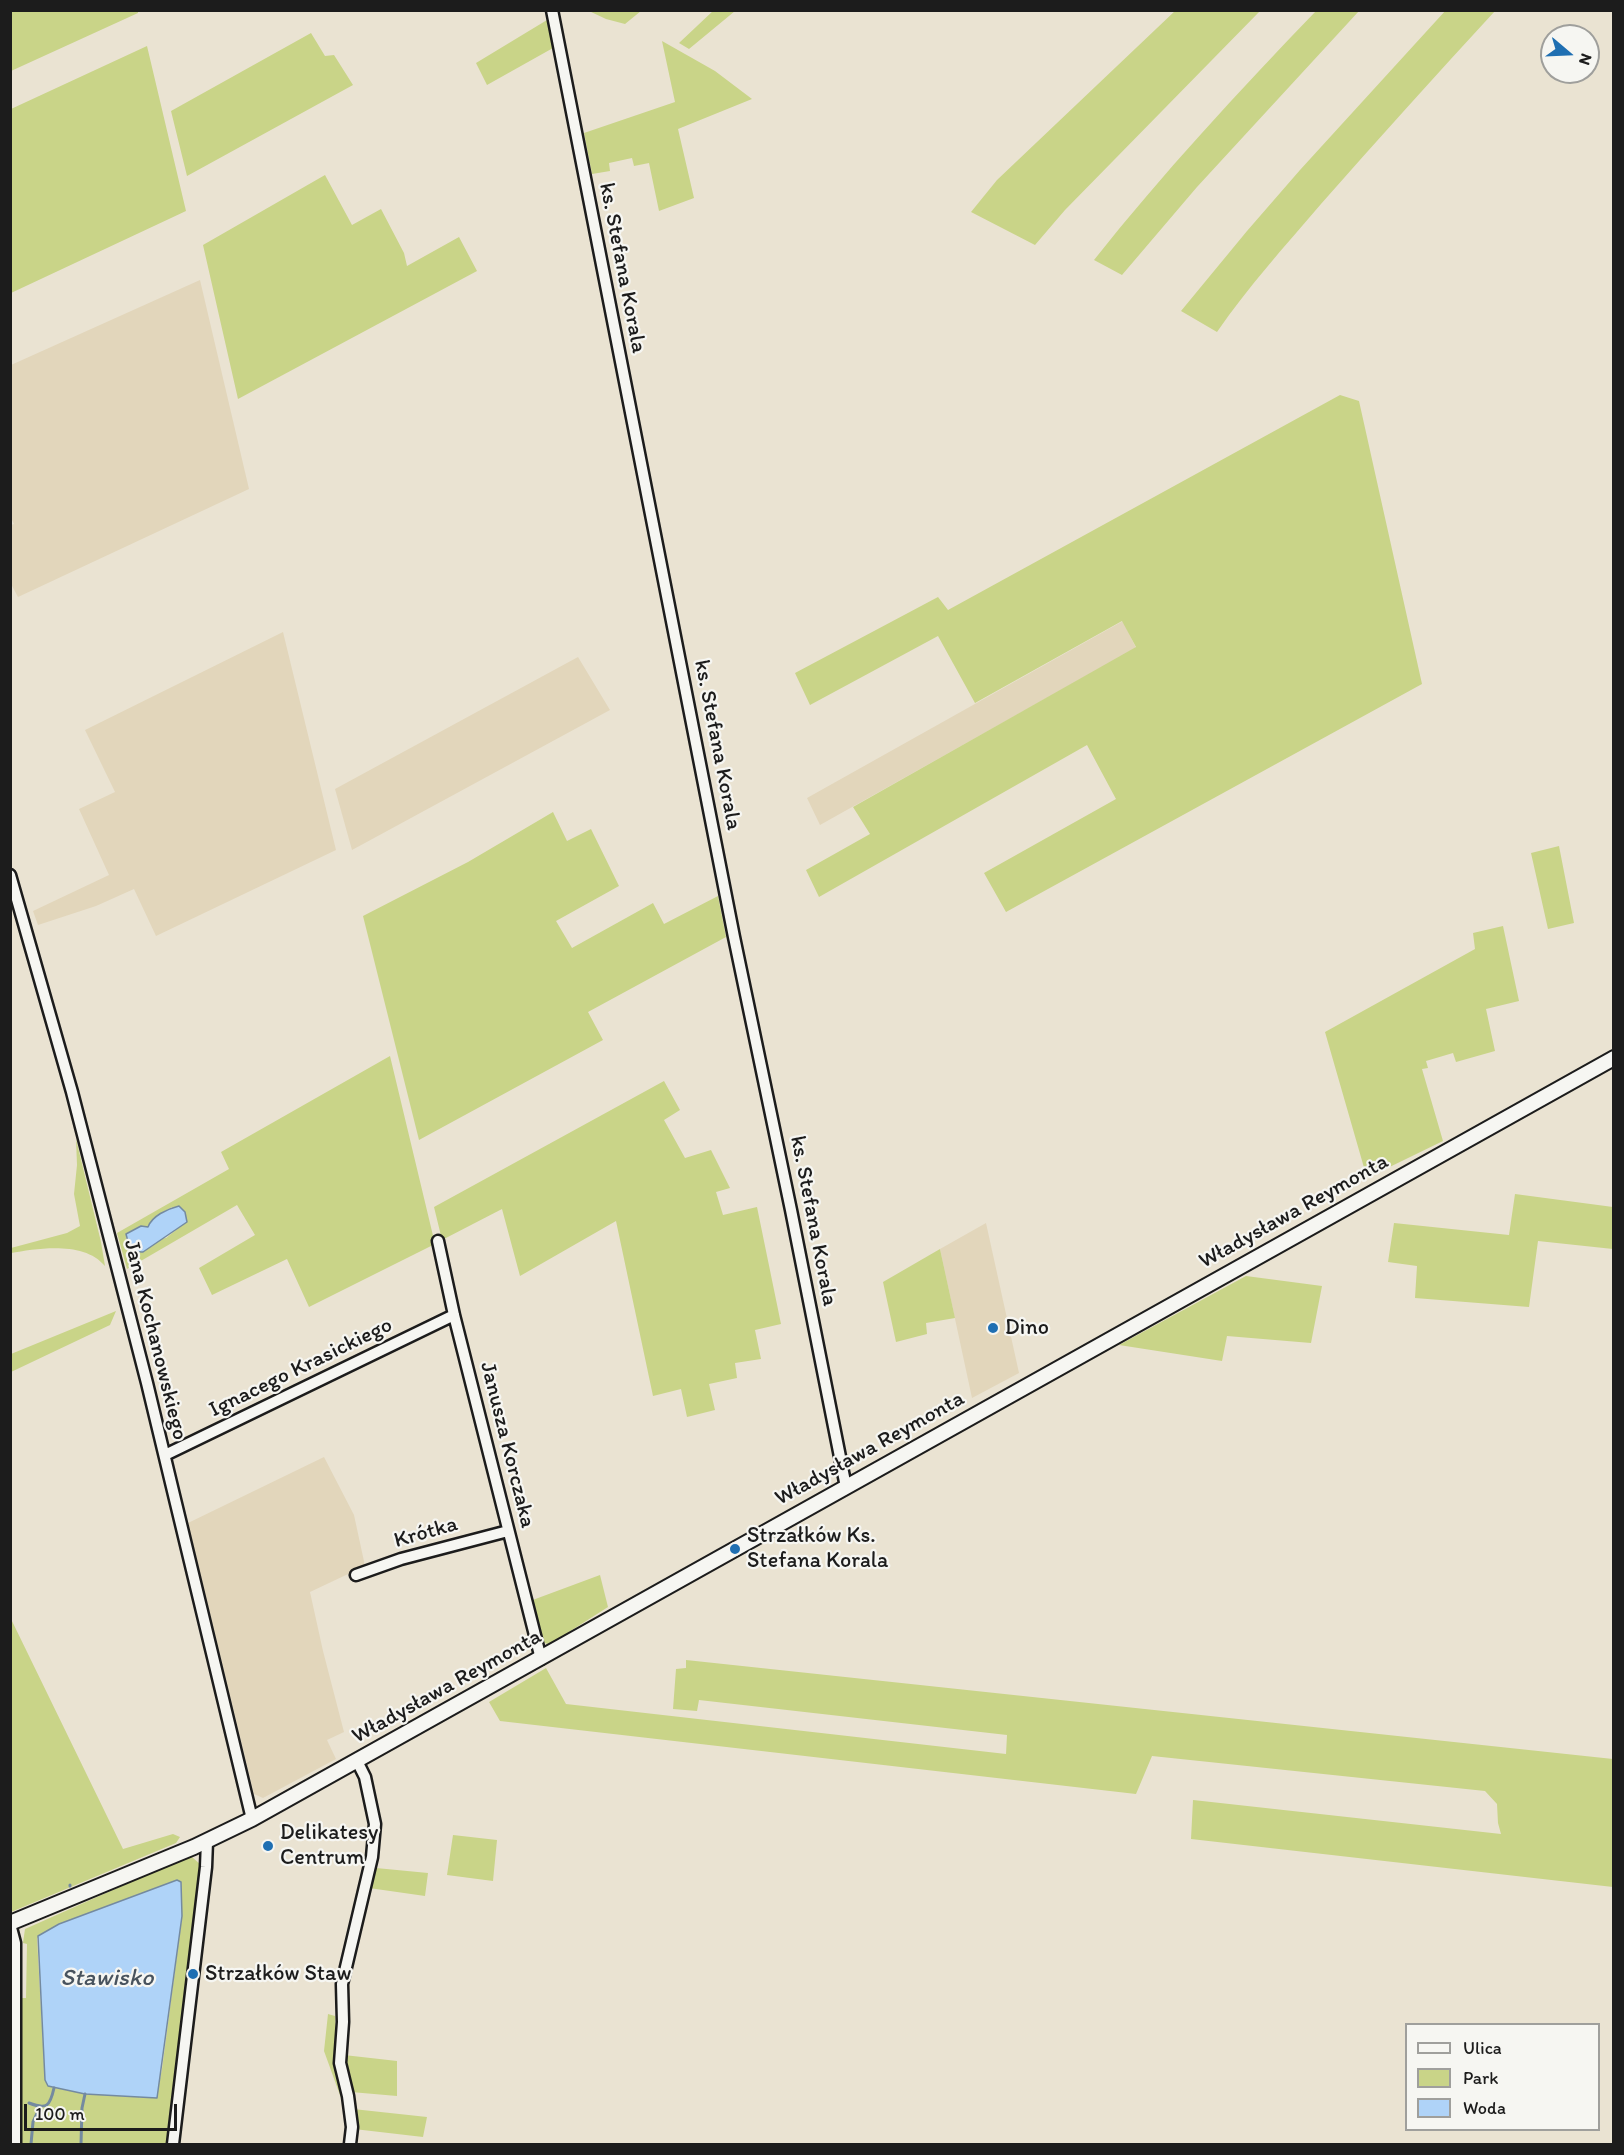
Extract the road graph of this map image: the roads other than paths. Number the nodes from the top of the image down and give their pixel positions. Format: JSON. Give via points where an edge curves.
{"nodes":[{"id":1,"x":552,"y":10,"type":"edge"},
{"id":2,"x":10,"y":875,"type":"edge"},
{"id":3,"x":1614,"y":1058,"type":"edge"},
{"id":4,"x":438,"y":1241,"type":"dead end"},
{"id":5,"x":454,"y":1315,"type":"junction"},
{"id":6,"x":165,"y":1455,"type":"junction"},
{"id":7,"x":846,"y":1487,"type":"junction"},
{"id":8,"x":508,"y":1531,"type":"junction"},
{"id":9,"x":356,"y":1575,"type":"dead end"},
{"id":10,"x":541,"y":1659,"type":"junction"},
{"id":11,"x":357,"y":1761,"type":"junction"},
{"id":12,"x":252,"y":1819,"type":"junction"},
{"id":13,"x":207,"y":1841,"type":"junction"},
{"id":14,"x":10,"y":1924,"type":"edge"},
{"id":15,"x":15,"y":2145,"type":"edge"},
{"id":16,"x":173,"y":2145,"type":"edge"},
{"id":17,"x":350,"y":2145,"type":"edge"}],
"edges":[{"from":1,"to":7,"type":"street","name":"ks. Stefana Korala"},
{"from":2,"to":6,"type":"street","name":"Jana Kochanowskiego","via":[[72,1092]]},
{"from":3,"to":7,"type":"street","name":"Władysława Reymonta"},
{"from":4,"to":5,"type":"street","name":"Janusza Korczaka"},
{"from":5,"to":6,"type":"street","name":"Ignacego Krasickiego"},
{"from":5,"to":8,"type":"street","name":"Janusza Korczaka"},
{"from":6,"to":12,"type":"street","name":"Jana Kochanowskiego"},
{"from":7,"to":10,"type":"street","name":"Władysława Reymonta"},
{"from":8,"to":9,"type":"street","name":"Krótka"},
{"from":8,"to":10,"type":"street","name":"Janusza Korczaka"},
{"from":10,"to":11,"type":"street","name":"Władysława Reymonta"},
{"from":11,"to":12,"type":"street","name":"Władysława Reymonta"},
{"from":11,"to":17,"type":"street","via":[[365,1777],[375,1824],[372,1857],[342,1984],[340,2063],[348,2096]]},
{"from":12,"to":13,"type":"street","name":"Władysława Reymonta"},
{"from":13,"to":14,"type":"street","name":"Władysława Reymonta"},
{"from":13,"to":16,"type":"street"},
{"from":14,"to":15,"type":"street","via":[[15,1943]]}]}
